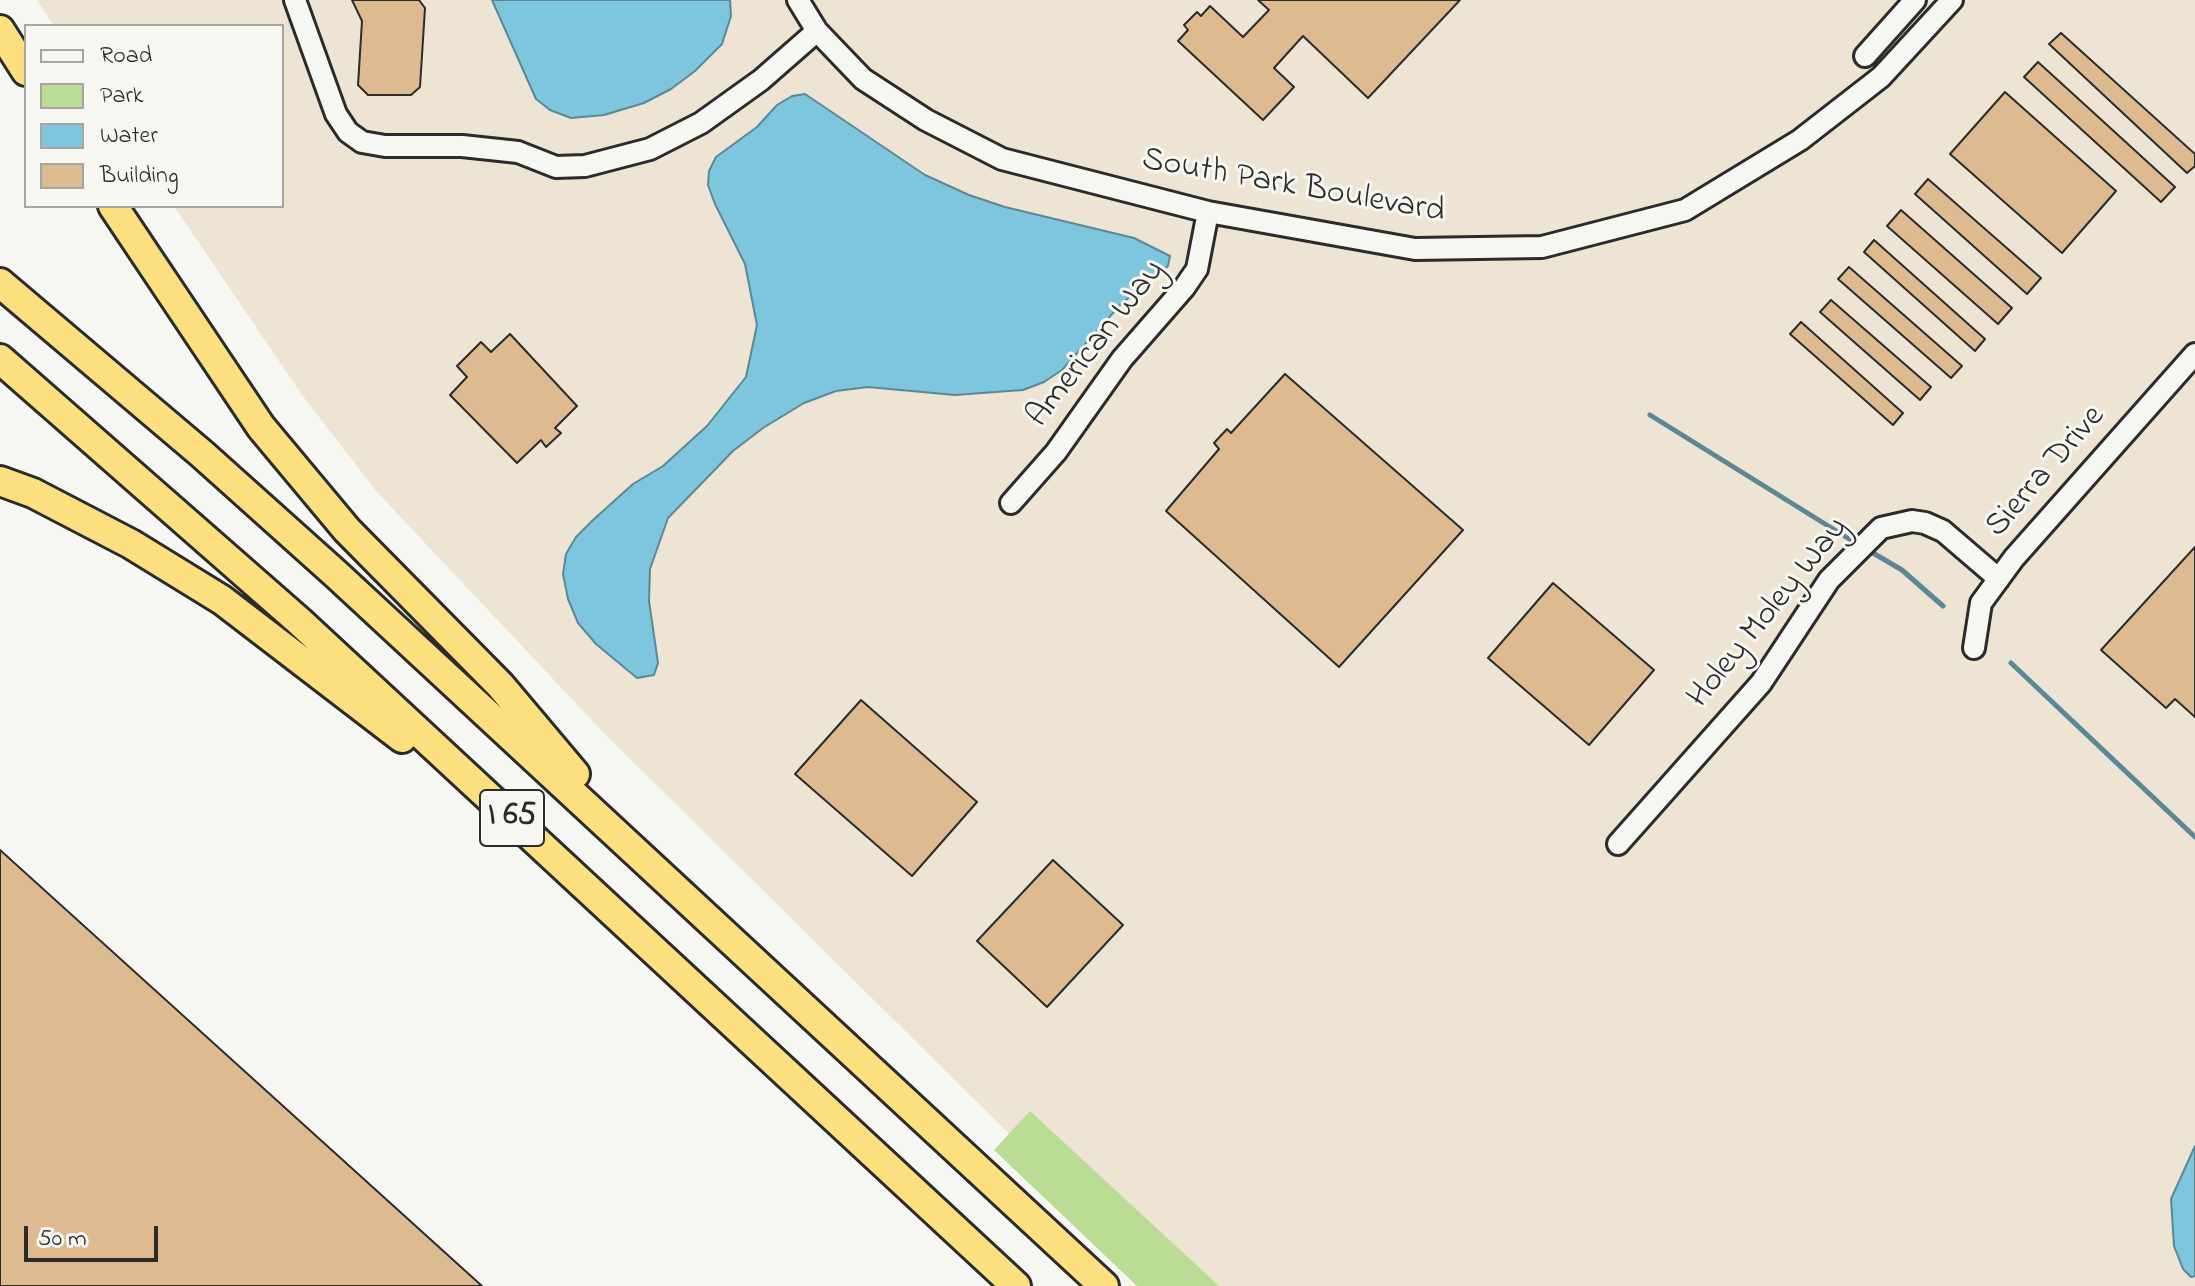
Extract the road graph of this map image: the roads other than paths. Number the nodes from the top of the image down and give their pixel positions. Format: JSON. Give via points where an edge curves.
{"nodes":[{"id":1,"x":295,"y":0,"type":"edge"},
{"id":2,"x":798,"y":0,"type":"edge"},
{"id":3,"x":1915,"y":0,"type":"edge"},
{"id":4,"x":1952,"y":0,"type":"edge"},
{"id":5,"x":0,"y":30,"type":"edge"},
{"id":6,"x":817,"y":31,"type":"junction"},
{"id":7,"x":1865,"y":56,"type":"dead end"},
{"id":8,"x":24,"y":68,"type":"edge"},
{"id":9,"x":114,"y":208,"type":"edge"},
{"id":10,"x":1208,"y":212,"type":"junction"},
{"id":11,"x":0,"y":283,"type":"edge"},
{"id":12,"x":2195,"y":354,"type":"edge"},
{"id":13,"x":0,"y":359,"type":"edge"},
{"id":14,"x":0,"y":481,"type":"edge"},
{"id":15,"x":1011,"y":503,"type":"dead end"},
{"id":16,"x":1999,"y":579,"type":"junction"},
{"id":17,"x":1974,"y":648,"type":"dead end"},
{"id":18,"x":1618,"y":844,"type":"dead end"},
{"id":19,"x":552,"y":855,"type":"junction"},
{"id":20,"x":654,"y":866,"type":"junction"},
{"id":21,"x":1016,"y":1286,"type":"edge"},
{"id":22,"x":1104,"y":1286,"type":"edge"}],
"edges":[{"from":1,"to":6,"type":"street","via":[[336,114],[362,142],[518,152],[556,167],[585,166],[650,149],[701,123]]},
{"from":2,"to":6,"type":"street","name":"South Park Boulevard"},
{"from":3,"to":7,"type":"street"},
{"from":4,"to":10,"type":"street","name":"South Park Boulevard","via":[[1881,77],[1800,140],[1685,210],[1542,247],[1415,249]]},
{"from":5,"to":8,"type":"highway"},
{"from":6,"to":10,"type":"street","name":"South Park Boulevard","via":[[863,79],[926,120],[1002,159]]},
{"from":9,"to":20,"type":"highway","via":[[261,427],[347,530],[500,685]]},
{"from":10,"to":15,"type":"street","name":"American Way","via":[[1197,269]]},
{"from":11,"to":20,"type":"highway","number":"I 65","via":[[202,454]]},
{"from":12,"to":16,"type":"street","name":"Sierra Drive"},
{"from":13,"to":19,"type":"highway","number":"I 65","via":[[186,519]]},
{"from":14,"to":19,"type":"highway","via":[[131,544],[222,600]]},
{"from":16,"to":17,"type":"street","name":"Sierra Drive","via":[[1981,603]]},
{"from":16,"to":18,"type":"street","name":"Holey Moley Way","via":[[1943,531],[1925,523],[1881,528],[1829,580],[1761,683]]},
{"from":19,"to":21,"type":"highway","number":"I 65"},
{"from":20,"to":22,"type":"highway","number":"I 65"}]}
